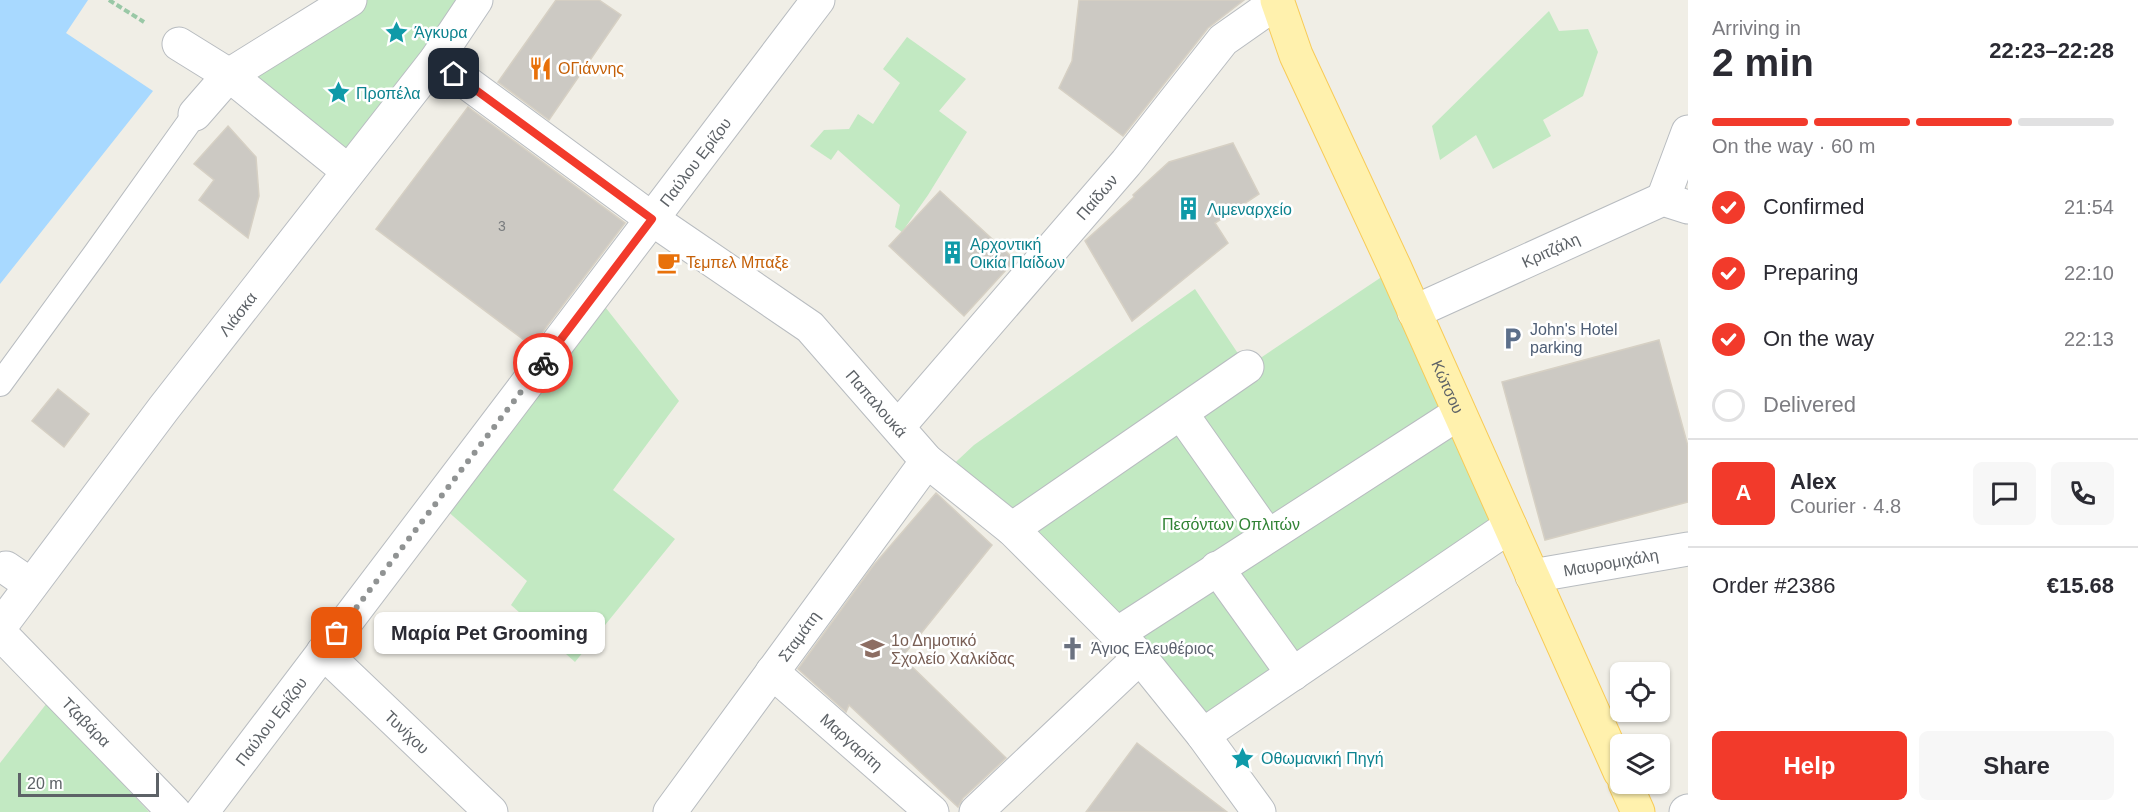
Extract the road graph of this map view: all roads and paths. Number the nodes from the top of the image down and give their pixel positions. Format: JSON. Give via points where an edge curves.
{"nodes":[{"id":1,"x":350,"y":0,"type":"edge"},
{"id":2,"x":476,"y":0,"type":"edge"},
{"id":3,"x":818,"y":0,"type":"edge"},
{"id":4,"x":1277,"y":1,"type":"edge"},
{"id":5,"x":179,"y":44,"type":"dead end"},
{"id":6,"x":436,"y":60,"type":"junction"},
{"id":7,"x":229,"y":75,"type":"junction"},
{"id":8,"x":195,"y":114,"type":"joint"},
{"id":9,"x":1688,"y":132,"type":"edge"},
{"id":10,"x":348,"y":171,"type":"junction"},
{"id":11,"x":1676,"y":203,"type":"edge"},
{"id":12,"x":652,"y":219,"type":"junction"},
{"id":13,"x":1414,"y":312,"type":"junction"},
{"id":14,"x":1247,"y":367,"type":"dead end"},
{"id":15,"x":0,"y":384,"type":"edge"},
{"id":16,"x":1180,"y":413,"type":"junction"},
{"id":17,"x":1459,"y":413,"type":"junction"},
{"id":18,"x":898,"y":428,"type":"junction"},
{"id":19,"x":927,"y":461,"type":"junction"},
{"id":20,"x":1510,"y":526,"type":"junction"},
{"id":21,"x":1012,"y":528,"type":"junction"},
{"id":22,"x":1267,"y":536,"type":"junction"},
{"id":23,"x":1688,"y":549,"type":"edge"},
{"id":24,"x":1217,"y":568,"type":"junction"},
{"id":25,"x":12,"y":572,"type":"edge"},
{"id":26,"x":1532,"y":576,"type":"junction"},
{"id":27,"x":0,"y":627,"type":"edge"},
{"id":28,"x":0,"y":633,"type":"edge"},
{"id":29,"x":1117,"y":634,"type":"junction"},
{"id":30,"x":323,"y":652,"type":"junction"},
{"id":31,"x":1140,"y":657,"type":"junction"},
{"id":32,"x":772,"y":672,"type":"junction"},
{"id":33,"x":1293,"y":674,"type":"junction"},
{"id":34,"x":1203,"y":735,"type":"junction"},
{"id":35,"x":1610,"y":750,"type":"edge"},
{"id":36,"x":1630,"y":794,"type":"edge"},
{"id":37,"x":1254,"y":810,"type":"edge"},
{"id":38,"x":174,"y":812,"type":"edge"},
{"id":39,"x":202,"y":812,"type":"edge"},
{"id":40,"x":491,"y":812,"type":"edge"},
{"id":41,"x":670,"y":812,"type":"edge"},
{"id":42,"x":932,"y":812,"type":"edge"},
{"id":43,"x":976,"y":812,"type":"edge"},
{"id":44,"x":1638,"y":812,"type":"edge"}],
"edges":[{"from":1,"to":7,"type":"street"},
{"from":2,"to":6,"type":"street","name":"Λιάσκα"},
{"from":3,"to":12,"type":"street","name":"Παύλου Ερίζου"},
{"from":4,"to":13,"type":"main road","name":"Κώτσου","via":[[1296,55]]},
{"from":4,"to":18,"type":"street","name":"Παίδων","via":[[1223,40],[1126,163]]},
{"from":5,"to":7,"type":"street"},
{"from":6,"to":10,"type":"street","name":"Λιάσκα"},
{"from":6,"to":12,"type":"street","name":"Παπαλουκά"},
{"from":7,"to":8,"type":"street"},
{"from":7,"to":10,"type":"street"},
{"from":8,"to":15,"type":"lane"},
{"from":9,"to":11,"type":"street"},
{"from":10,"to":25,"type":"street","name":"Λιάσκα","via":[[164,408]]},
{"from":11,"to":13,"type":"street","name":"Κριτζάλη"},
{"from":12,"to":18,"type":"street","name":"Παπαλουκά","via":[[810,327]]},
{"from":12,"to":30,"type":"street","name":"Παύλου Ερίζου"},
{"from":13,"to":17,"type":"main road","name":"Κώτσου"},
{"from":14,"to":16,"type":"street"},
{"from":16,"to":21,"type":"street"},
{"from":16,"to":22,"type":"street"},
{"from":17,"to":20,"type":"main road","name":"Κώτσου"},
{"from":17,"to":22,"type":"street"},
{"from":18,"to":19,"type":"street","name":"Παπαλουκά"},
{"from":19,"to":21,"type":"street","name":"Παπαλουκά"},
{"from":19,"to":32,"type":"street","name":"Σταμάτη"},
{"from":20,"to":26,"type":"main road","name":"Κώτσου"},
{"from":20,"to":33,"type":"street"},
{"from":21,"to":29,"type":"street","name":"Παπαλουκά"},
{"from":22,"to":24,"type":"street"},
{"from":23,"to":26,"type":"street","name":"Μαυρομιχάλη"},
{"from":24,"to":29,"type":"street"},
{"from":24,"to":33,"type":"street"},
{"from":25,"to":27,"type":"street","name":"Λιάσκα"},
{"from":26,"to":35,"type":"main road","name":"Κώτσου"},
{"from":28,"to":38,"type":"street","name":"Τζαβάρα"},
{"from":29,"to":31,"type":"street","name":"Παπαλουκά"},
{"from":30,"to":39,"type":"street","name":"Παύλου Ερίζου"},
{"from":30,"to":40,"type":"street","name":"Τυνίχου"},
{"from":31,"to":34,"type":"street","name":"Παπαλουκά"},
{"from":31,"to":43,"type":"street"},
{"from":32,"to":41,"type":"street","name":"Σταμάτη"},
{"from":32,"to":42,"type":"street","name":"Μαργαρίτη"},
{"from":33,"to":34,"type":"street"},
{"from":34,"to":37,"type":"street","name":"Παπαλουκά"},
{"from":36,"to":44,"type":"main road"}]}
